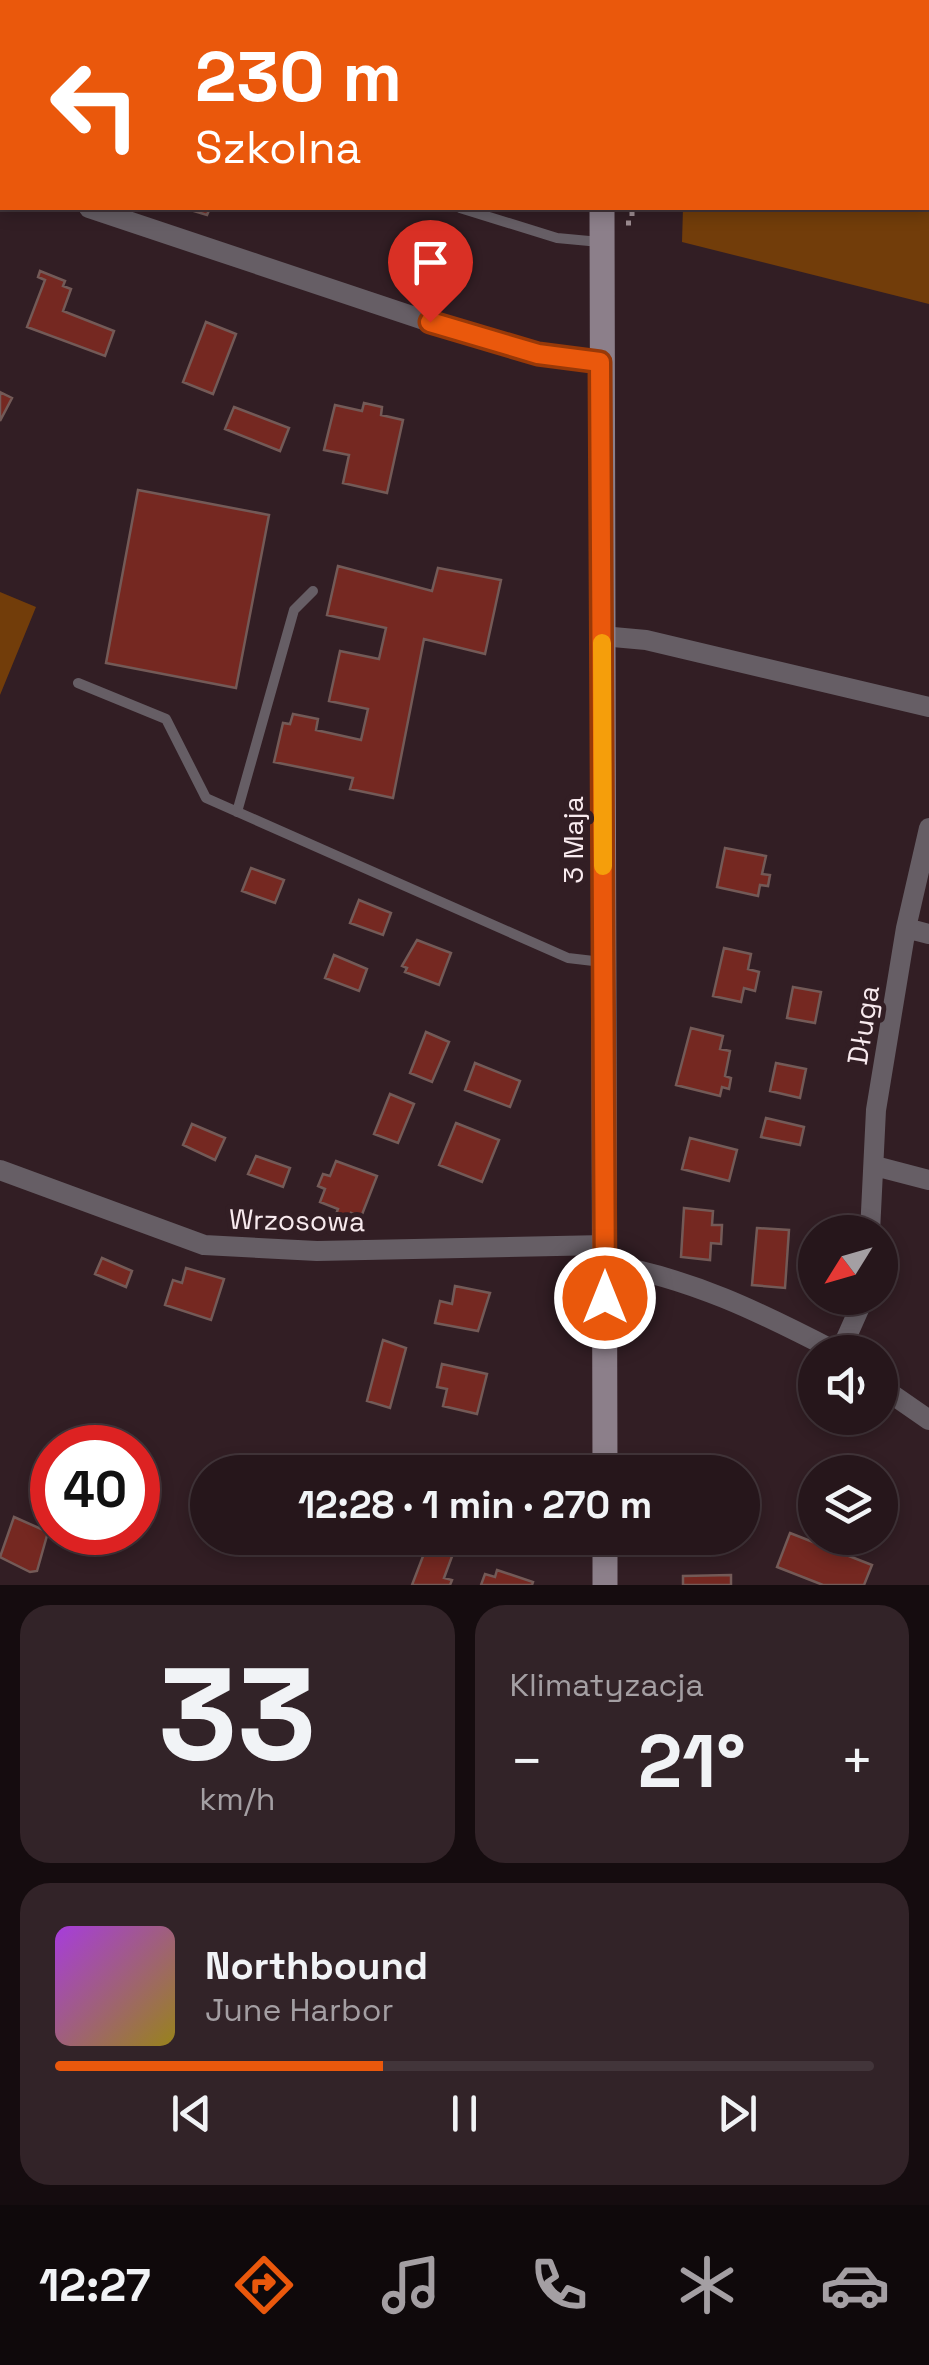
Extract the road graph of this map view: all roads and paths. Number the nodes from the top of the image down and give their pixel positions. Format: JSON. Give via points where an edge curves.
{"nodes":[{"id":1,"x":95,"y":210,"type":"edge"},
{"id":2,"x":466,"y":210,"type":"edge"},
{"id":3,"x":602,"y":210,"type":"edge"},
{"id":4,"x":601,"y":242,"type":"junction"},
{"id":5,"x":600,"y":362,"type":"junction"},
{"id":6,"x":313,"y":590,"type":"dead end"},
{"id":7,"x":602,"y":636,"type":"junction"},
{"id":8,"x":78,"y":683,"type":"dead end"},
{"id":9,"x":929,"y":707,"type":"edge"},
{"id":10,"x":237,"y":812,"type":"junction"},
{"id":11,"x":929,"y":828,"type":"edge"},
{"id":12,"x":906,"y":928,"type":"junction"},
{"id":13,"x":929,"y":934,"type":"edge"},
{"id":14,"x":604,"y":962,"type":"junction"},
{"id":15,"x":875,"y":1166,"type":"junction"},
{"id":16,"x":0,"y":1170,"type":"edge"},
{"id":17,"x":929,"y":1180,"type":"edge"},
{"id":18,"x":871,"y":1215,"type":"edge"},
{"id":19,"x":605,"y":1254,"type":"junction"},
{"id":20,"x":805,"y":1335,"type":"edge"},
{"id":21,"x":898,"y":1398,"type":"edge"},
{"id":22,"x":929,"y":1420,"type":"edge"},
{"id":23,"x":605,"y":1455,"type":"edge"},
{"id":24,"x":605,"y":1555,"type":"edge"},
{"id":25,"x":605,"y":1585,"type":"edge"}],
"edges":[{"from":1,"to":5,"type":"street","via":[[430,322],[538,354]]},
{"from":2,"to":4,"type":"lane","via":[[557,238]]},
{"from":3,"to":4,"type":"street","name":"3 Maja"},
{"from":4,"to":5,"type":"street","name":"3 Maja"},
{"from":5,"to":7,"type":"street","name":"3 Maja"},
{"from":6,"to":10,"type":"lane","via":[[294,610]]},
{"from":7,"to":9,"type":"street","via":[[646,640]]},
{"from":7,"to":14,"type":"street","name":"3 Maja"},
{"from":8,"to":10,"type":"lane","via":[[166,719],[206,798]]},
{"from":10,"to":14,"type":"lane","via":[[568,958]]},
{"from":11,"to":12,"type":"street","name":"Długa"},
{"from":12,"to":13,"type":"street"},
{"from":12,"to":15,"type":"street","name":"Długa","via":[[876,1110]]},
{"from":14,"to":19,"type":"street","name":"3 Maja"},
{"from":15,"to":17,"type":"street"},
{"from":15,"to":18,"type":"street","name":"Długa"},
{"from":16,"to":19,"type":"street","name":"Wrzosowa","via":[[204,1246]]},
{"from":19,"to":20,"type":"street"},
{"from":19,"to":23,"type":"street","name":"3 Maja"},
{"from":21,"to":22,"type":"street"},
{"from":24,"to":25,"type":"street"}]}
